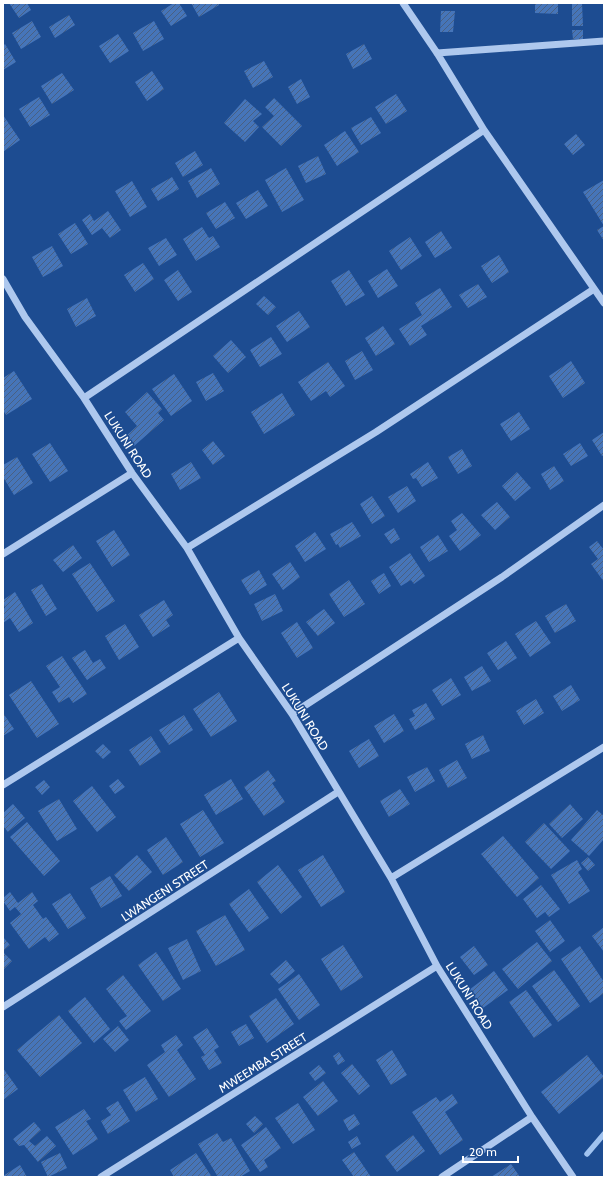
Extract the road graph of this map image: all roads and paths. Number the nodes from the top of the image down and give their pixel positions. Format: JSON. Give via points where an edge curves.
{"nodes":[{"id":1,"x":403,"y":3,"type":"edge"},
{"id":2,"x":604,"y":41,"type":"edge"},
{"id":3,"x":437,"y":53,"type":"junction"},
{"id":4,"x":484,"y":130,"type":"junction"},
{"id":5,"x":3,"y":279,"type":"edge"},
{"id":6,"x":594,"y":289,"type":"junction"},
{"id":7,"x":604,"y":303,"type":"edge"},
{"id":8,"x":84,"y":398,"type":"junction"},
{"id":9,"x":132,"y":473,"type":"junction"},
{"id":10,"x":604,"y":505,"type":"edge"},
{"id":11,"x":187,"y":548,"type":"junction"},
{"id":12,"x":3,"y":554,"type":"edge"},
{"id":13,"x":239,"y":638,"type":"junction"},
{"id":14,"x":292,"y":714,"type":"junction"},
{"id":15,"x":604,"y":747,"type":"edge"},
{"id":16,"x":3,"y":785,"type":"edge"},
{"id":17,"x":338,"y":792,"type":"junction"},
{"id":18,"x":391,"y":878,"type":"junction"},
{"id":19,"x":437,"y":966,"type":"junction"},
{"id":20,"x":3,"y":1007,"type":"edge"},
{"id":21,"x":532,"y":1117,"type":"junction"},
{"id":22,"x":101,"y":1177,"type":"edge"},
{"id":23,"x":442,"y":1177,"type":"edge"},
{"id":24,"x":573,"y":1177,"type":"edge"}],
"edges":[{"from":1,"to":3,"type":"street"},
{"from":2,"to":3,"type":"street"},
{"from":3,"to":4,"type":"street"},
{"from":4,"to":6,"type":"street"},
{"from":4,"to":8,"type":"street"},
{"from":5,"to":8,"type":"street","name":"LUKUNI ROAD","via":[[25,317]]},
{"from":6,"to":7,"type":"street"},
{"from":6,"to":11,"type":"street","via":[[376,432]]},
{"from":8,"to":9,"type":"street","name":"LUKUNI ROAD"},
{"from":9,"to":11,"type":"street","name":"LUKUNI ROAD"},
{"from":9,"to":12,"type":"street"},
{"from":10,"to":14,"type":"street","via":[[502,577]]},
{"from":11,"to":13,"type":"street","name":"LUKUNI ROAD"},
{"from":13,"to":14,"type":"street","name":"LUKUNI ROAD"},
{"from":13,"to":16,"type":"street"},
{"from":14,"to":17,"type":"street","name":"LUKUNI ROAD"},
{"from":15,"to":18,"type":"street"},
{"from":17,"to":18,"type":"street","name":"LUKUNI ROAD"},
{"from":17,"to":20,"type":"street","name":"LWANGENI STREET"},
{"from":18,"to":19,"type":"street","name":"LUKUNI ROAD"},
{"from":19,"to":21,"type":"street","name":"LUKUNI ROAD"},
{"from":19,"to":22,"type":"street","name":"MWEEMBA STREET"},
{"from":21,"to":23,"type":"street"},
{"from":21,"to":24,"type":"street","name":"LUKUNI ROAD"}]}
